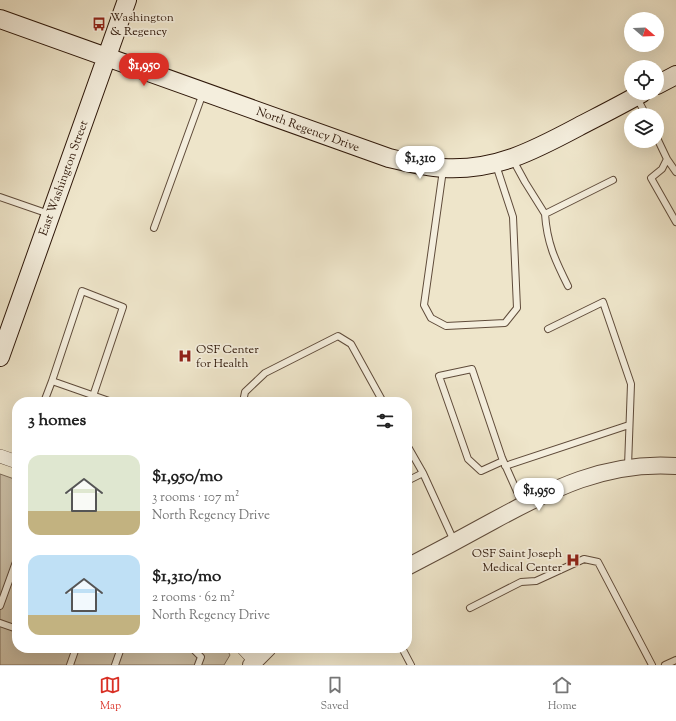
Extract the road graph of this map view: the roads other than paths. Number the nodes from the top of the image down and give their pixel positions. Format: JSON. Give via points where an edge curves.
{"nodes":[{"id":1,"x":127,"y":0,"type":"edge"},
{"id":2,"x":0,"y":19,"type":"edge"},
{"id":3,"x":107,"y":57,"type":"junction"},
{"id":4,"x":676,"y":75,"type":"edge"},
{"id":5,"x":664,"y":81,"type":"edge"},
{"id":6,"x":204,"y":92,"type":"junction"},
{"id":7,"x":630,"y":100,"type":"edge"},
{"id":8,"x":662,"y":148,"type":"edge"},
{"id":9,"x":513,"y":159,"type":"junction"},
{"id":10,"x":667,"y":159,"type":"junction"},
{"id":11,"x":495,"y":163,"type":"junction"},
{"id":12,"x":443,"y":168,"type":"junction"},
{"id":13,"x":676,"y":172,"type":"edge"},
{"id":14,"x":613,"y":180,"type":"dead end"},
{"id":15,"x":0,"y":197,"type":"edge"},
{"id":16,"x":50,"y":214,"type":"junction"},
{"id":17,"x":545,"y":214,"type":"junction"},
{"id":18,"x":676,"y":222,"type":"edge"},
{"id":19,"x":154,"y":228,"type":"dead end"},
{"id":20,"x":568,"y":286,"type":"dead end"},
{"id":21,"x":548,"y":330,"type":"dead end"},
{"id":22,"x":1,"y":352,"type":"edge"},
{"id":23,"x":52,"y":381,"type":"junction"},
{"id":24,"x":93,"y":395,"type":"junction"},
{"id":25,"x":46,"y":397,"type":"edge"},
{"id":26,"x":98,"y":397,"type":"edge"},
{"id":27,"x":244,"y":397,"type":"edge"},
{"id":28,"x":380,"y":397,"type":"edge"},
{"id":29,"x":629,"y":425,"type":"junction"},
{"id":30,"x":412,"y":454,"type":"edge"},
{"id":31,"x":0,"y":456,"type":"edge"},
{"id":32,"x":12,"y":460,"type":"edge"},
{"id":33,"x":676,"y":461,"type":"edge"},
{"id":34,"x":504,"y":463,"type":"junction"},
{"id":35,"x":676,"y":466,"type":"edge"},
{"id":36,"x":628,"y":468,"type":"junction"},
{"id":37,"x":422,"y":473,"type":"junction"},
{"id":38,"x":412,"y":478,"type":"edge"},
{"id":39,"x":523,"y":505,"type":"junction"},
{"id":40,"x":454,"y":542,"type":"junction"},
{"id":41,"x":412,"y":564,"type":"edge"},
{"id":42,"x":12,"y":573,"type":"edge"},
{"id":43,"x":0,"y":606,"type":"edge"},
{"id":44,"x":470,"y":608,"type":"dead end"},
{"id":45,"x":0,"y":623,"type":"edge"},
{"id":46,"x":12,"y":627,"type":"edge"},
{"id":47,"x":74,"y":653,"type":"edge"},
{"id":48,"x":119,"y":653,"type":"edge"},
{"id":49,"x":197,"y":653,"type":"edge"},
{"id":50,"x":246,"y":653,"type":"edge"},
{"id":51,"x":263,"y":653,"type":"edge"},
{"id":52,"x":405,"y":653,"type":"edge"},
{"id":53,"x":676,"y":660,"type":"edge"},
{"id":54,"x":253,"y":663,"type":"edge"},
{"id":55,"x":70,"y":665,"type":"edge"},
{"id":56,"x":115,"y":665,"type":"edge"},
{"id":57,"x":198,"y":665,"type":"edge"},
{"id":58,"x":411,"y":665,"type":"edge"},
{"id":59,"x":652,"y":665,"type":"edge"},
{"id":60,"x":665,"y":665,"type":"edge"}],
"edges":[{"from":1,"to":3,"type":"main road","name":"East Washington Street"},
{"from":2,"to":3,"type":"main road","name":"North Regency Drive"},
{"from":3,"to":6,"type":"main road","name":"North Regency Drive"},
{"from":3,"to":16,"type":"main road","name":"East Washington Street"},
{"from":4,"to":5,"type":"main road"},
{"from":6,"to":12,"type":"main road","name":"North Regency Drive","via":[[389,158]]},
{"from":6,"to":19,"type":"lane"},
{"from":7,"to":9,"type":"main road","name":"North Regency Drive"},
{"from":8,"to":10,"type":"lane"},
{"from":9,"to":11,"type":"main road","name":"North Regency Drive"},
{"from":9,"to":17,"type":"lane"},
{"from":10,"to":13,"type":"lane"},
{"from":10,"to":18,"type":"lane","via":[[662,169],[651,178]]},
{"from":11,"to":12,"type":"main road","name":"North Regency Drive"},
{"from":11,"to":12,"type":"lane","via":[[513,217],[517,308],[505,324],[446,326],[432,318],[424,304]]},
{"from":14,"to":17,"type":"lane"},
{"from":15,"to":16,"type":"lane"},
{"from":16,"to":22,"type":"main road","name":"East Washington Street"},
{"from":17,"to":20,"type":"lane","via":[[552,255]]},
{"from":21,"to":29,"type":"lane","via":[[603,302],[631,384]]},
{"from":23,"to":24,"type":"lane"},
{"from":23,"to":24,"type":"lane","via":[[82,291],[123,307]]},
{"from":23,"to":25,"type":"lane"},
{"from":24,"to":26,"type":"lane"},
{"from":27,"to":28,"type":"lane","via":[[245,392],[265,373],[338,336],[351,344]]},
{"from":29,"to":34,"type":"lane"},
{"from":29,"to":36,"type":"lane"},
{"from":30,"to":37,"type":"lane"},
{"from":31,"to":32,"type":"street"},
{"from":33,"to":35,"type":"lane"},
{"from":34,"to":34,"type":"lane","via":[[472,369],[439,376],[468,459],[481,470]]},
{"from":34,"to":39,"type":"lane"},
{"from":35,"to":36,"type":"street"},
{"from":36,"to":39,"type":"street","via":[[576,480]]},
{"from":37,"to":38,"type":"lane"},
{"from":37,"to":40,"type":"lane"},
{"from":39,"to":40,"type":"street"},
{"from":40,"to":41,"type":"street"},
{"from":42,"to":43,"type":"lane"},
{"from":44,"to":59,"type":"lane","via":[[521,582],[536,581],[584,559],[598,562]]},
{"from":45,"to":46,"type":"lane"},
{"from":47,"to":55,"type":"lane"},
{"from":48,"to":56,"type":"lane"},
{"from":49,"to":57,"type":"lane","via":[[201,657]]},
{"from":50,"to":54,"type":"street"},
{"from":51,"to":54,"type":"street"},
{"from":52,"to":58,"type":"lane"},
{"from":53,"to":60,"type":"lane"}]}
